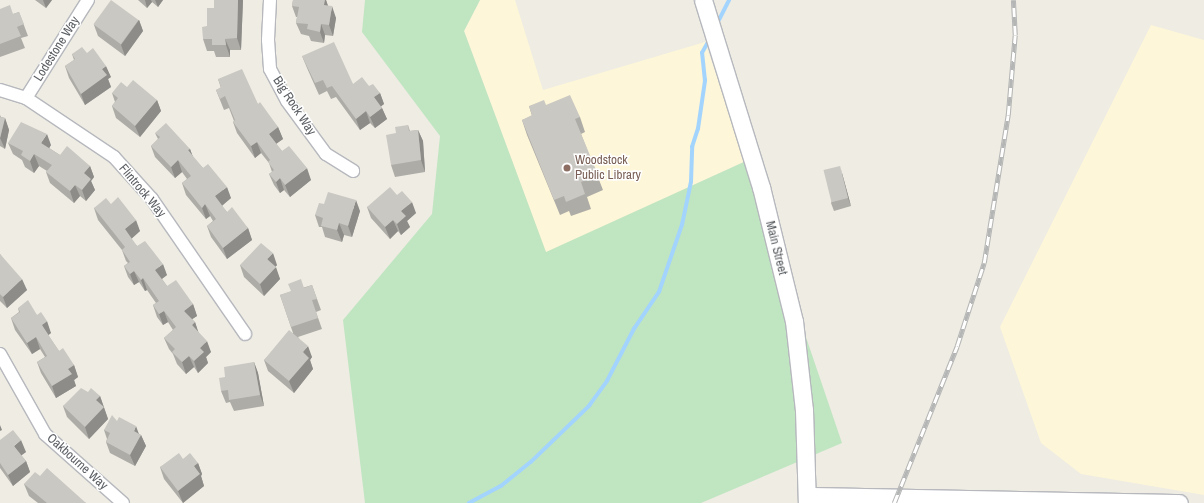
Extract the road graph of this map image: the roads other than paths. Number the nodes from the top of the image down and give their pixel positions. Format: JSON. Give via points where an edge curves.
{"nodes":[{"id":1,"x":88,"y":0,"type":"edge"},
{"id":2,"x":270,"y":0,"type":"edge"},
{"id":3,"x":703,"y":0,"type":"edge"},
{"id":4,"x":0,"y":90,"type":"edge"},
{"id":5,"x":26,"y":98,"type":"junction"},
{"id":6,"x":353,"y":171,"type":"dead end"},
{"id":7,"x":244,"y":334,"type":"dead end"},
{"id":8,"x":0,"y":354,"type":"edge"},
{"id":9,"x":808,"y":499,"type":"edge"},
{"id":10,"x":123,"y":503,"type":"edge"},
{"id":11,"x":1179,"y":503,"type":"edge"}],
"edges":[{"from":1,"to":5,"type":"street","name":"Lodestone Way"},
{"from":2,"to":6,"type":"street","name":"Big Rock Way","via":[[270,70],[287,101],[326,154]]},
{"from":3,"to":9,"type":"main road","name":"Main Street","via":[[761,187],[794,322],[803,403]]},
{"from":4,"to":5,"type":"street","name":"Flintrock Way"},
{"from":5,"to":7,"type":"street","name":"Flintrock Way","via":[[114,157],[152,200]]},
{"from":8,"to":10,"type":"street","name":"Oakbourne Way","via":[[45,434]]},
{"from":9,"to":11,"type":"main road"}]}
